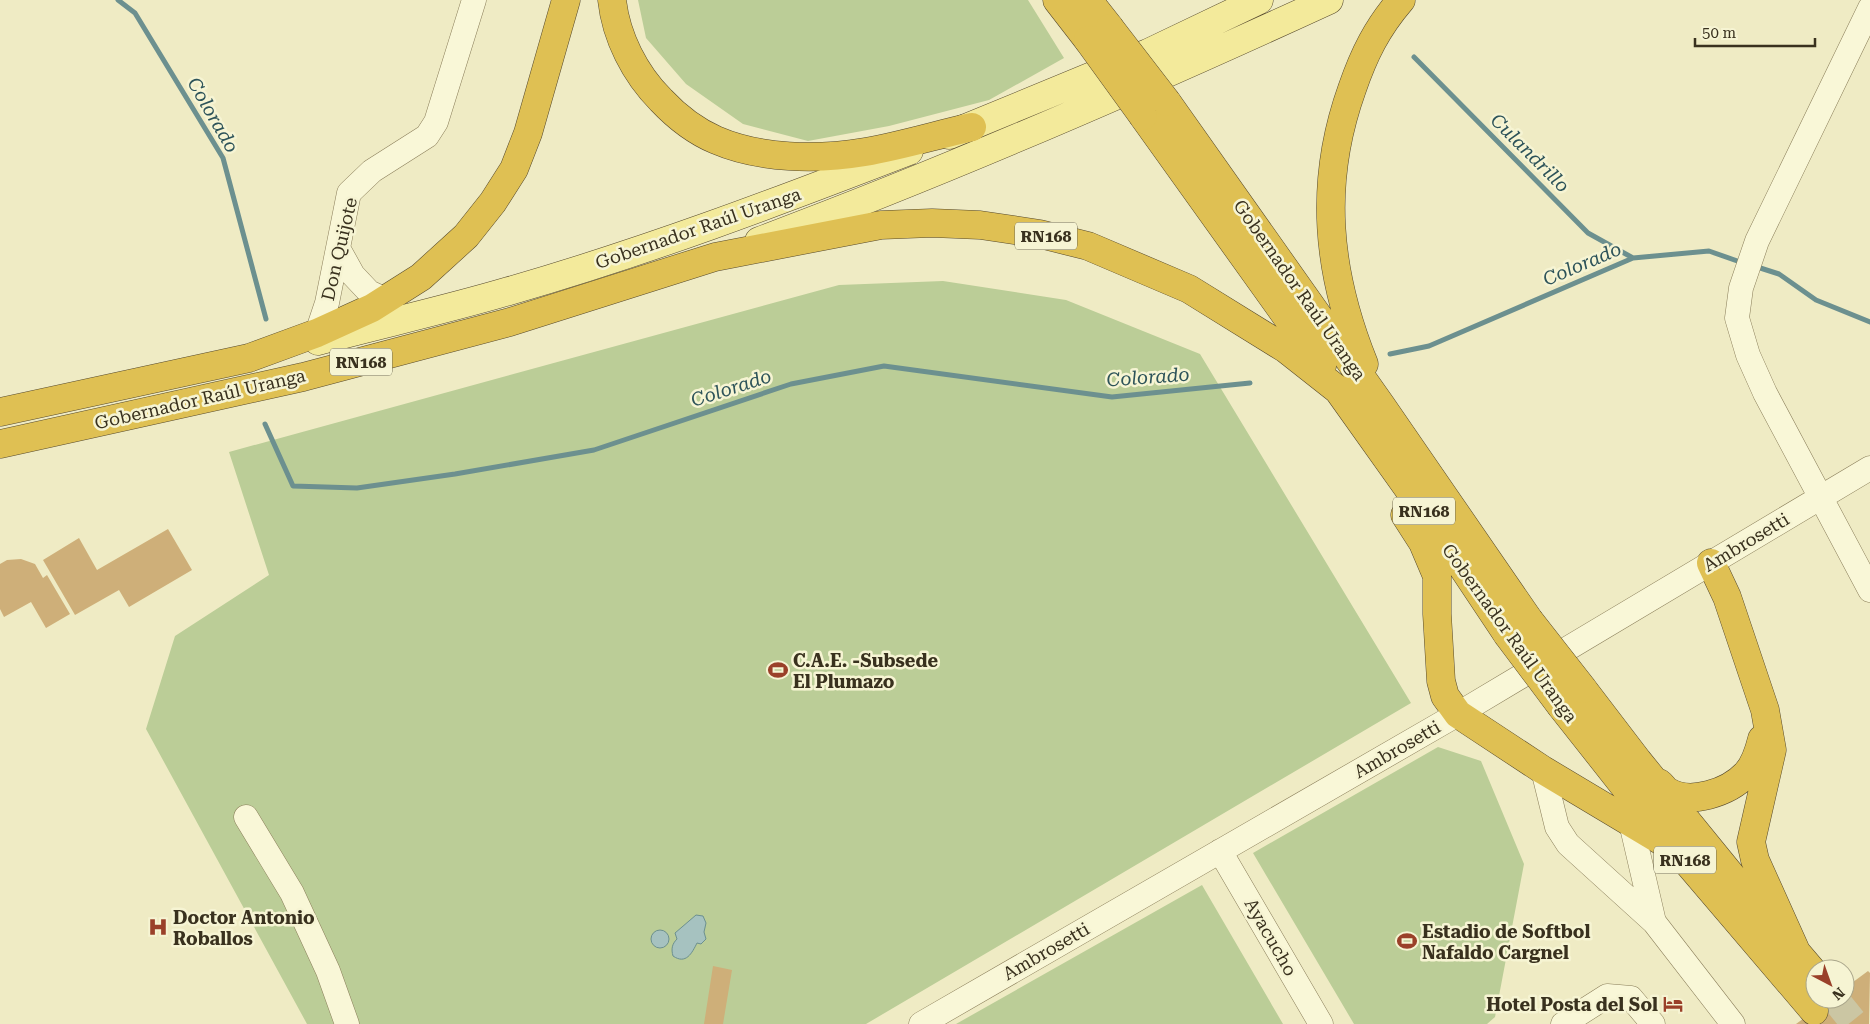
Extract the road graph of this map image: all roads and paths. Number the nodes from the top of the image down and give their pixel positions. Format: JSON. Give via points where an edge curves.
{"nodes":[{"id":1,"x":474,"y":0,"type":"edge"},
{"id":2,"x":566,"y":0,"type":"edge"},
{"id":3,"x":612,"y":0,"type":"edge"},
{"id":4,"x":1057,"y":0,"type":"edge"},
{"id":5,"x":1088,"y":0,"type":"edge"},
{"id":6,"x":1259,"y":0,"type":"edge"},
{"id":7,"x":1329,"y":0,"type":"edge"},
{"id":8,"x":1401,"y":0,"type":"edge"},
{"id":9,"x":1870,"y":8,"type":"edge"},
{"id":10,"x":1099,"y":34,"type":"junction"},
{"id":11,"x":972,"y":127,"type":"junction"},
{"id":12,"x":338,"y":248,"type":"junction"},
{"id":13,"x":715,"y":257,"type":"junction"},
{"id":14,"x":384,"y":299,"type":"junction"},
{"id":15,"x":317,"y":333,"type":"junction"},
{"id":16,"x":249,"y":358,"type":"junction"},
{"id":17,"x":1338,"y":390,"type":"junction"},
{"id":18,"x":1381,"y":405,"type":"junction"},
{"id":19,"x":0,"y":412,"type":"edge"},
{"id":20,"x":0,"y":444,"type":"edge"},
{"id":21,"x":1384,"y":455,"type":"junction"},
{"id":22,"x":1870,"y":468,"type":"edge"},
{"id":23,"x":1820,"y":498,"type":"junction"},
{"id":24,"x":1711,"y":563,"type":"junction"},
{"id":25,"x":1870,"y":590,"type":"edge"},
{"id":26,"x":1765,"y":710,"type":"junction"},
{"id":27,"x":1458,"y":714,"type":"junction"},
{"id":28,"x":1638,"y":761,"type":"junction"},
{"id":29,"x":1543,"y":770,"type":"junction"},
{"id":30,"x":1622,"y":784,"type":"junction"},
{"id":31,"x":246,"y":817,"type":"dead end"},
{"id":32,"x":1630,"y":821,"type":"junction"},
{"id":33,"x":1676,"y":849,"type":"junction"},
{"id":34,"x":1220,"y":851,"type":"junction"},
{"id":35,"x":1654,"y":922,"type":"junction"},
{"id":36,"x":1794,"y":949,"type":"junction"},
{"id":37,"x":1805,"y":962,"type":"edge"},
{"id":38,"x":1814,"y":1011,"type":"dead end"},
{"id":39,"x":347,"y":1024,"type":"edge"},
{"id":40,"x":921,"y":1024,"type":"edge"},
{"id":41,"x":1321,"y":1024,"type":"edge"},
{"id":42,"x":1563,"y":1024,"type":"edge"},
{"id":43,"x":1653,"y":1024,"type":"edge"},
{"id":44,"x":1733,"y":1024,"type":"edge"}],
"edges":[{"from":1,"to":12,"type":"street","name":"Don Quijote","via":[[436,122],[427,136],[372,171],[349,193]]},
{"from":2,"to":14,"type":"highway","name":"Gobernador Raúl Uranga","number":"RN168","via":[[528,133],[514,169],[466,236],[421,277]]},
{"from":3,"to":11,"type":"highway","via":[[621,37],[637,71],[672,111],[716,140],[759,152],[821,156],[865,152]]},
{"from":4,"to":10,"type":"highway"},
{"from":5,"to":10,"type":"highway","name":"Gobernador Raúl Uranga","number":"RN168"},
{"from":6,"to":11,"type":"main road","name":"Gobernador Raúl Uranga","via":[[1148,53]]},
{"from":7,"to":13,"type":"main road","name":"Gobernador Raúl Uranga","via":[[1161,77],[840,211]]},
{"from":8,"to":18,"type":"highway","via":[[1386,18],[1364,56],[1344,110],[1330,194],[1338,282],[1351,331]]},
{"from":9,"to":23,"type":"street","via":[[1757,241],[1741,288],[1737,318],[1748,355],[1765,393]]},
{"from":10,"to":17,"type":"highway","bridge":true,"via":[[1143,116]]},
{"from":10,"to":18,"type":"highway","name":"Gobernador Raúl Uranga","number":"RN168","bridge":true,"via":[[1167,102]]},
{"from":11,"to":16,"type":"main road","name":"Gobernador Raúl Uranga","via":[[768,206],[638,251],[508,292]]},
{"from":12,"to":14,"type":"street","via":[[368,292]]},
{"from":12,"to":15,"type":"street","name":"Don Quijote","via":[[327,303]]},
{"from":13,"to":17,"type":"highway","name":"Gobernador Raúl Uranga","number":"RN168","via":[[881,225],[932,223],[1040,234],[1088,246],[1189,289],[1286,349]]},
{"from":13,"to":20,"type":"highway","name":"Gobernador Raúl Uranga","number":"RN168","via":[[510,322],[425,345],[302,377]]},
{"from":14,"to":15,"type":"highway","name":"Gobernador Raúl Uranga","number":"RN168","via":[[372,308]]},
{"from":15,"to":16,"type":"highway","name":"Gobernador Raúl Uranga","number":"RN168"},
{"from":16,"to":19,"type":"highway","name":"Gobernador Raúl Uranga","number":"RN168"},
{"from":17,"to":21,"type":"highway","name":"Gobernador Raúl Uranga","number":"RN168"},
{"from":18,"to":28,"type":"highway","name":"Gobernador Raúl Uranga","number":"RN168","bridge":true,"via":[[1530,620]]},
{"from":21,"to":27,"type":"highway","via":[[1391,490],[1423,542],[1437,576],[1441,681],[1445,696]]},
{"from":21,"to":30,"type":"highway","name":"Gobernador Raúl Uranga","number":"RN168","bridge":true,"via":[[1507,634]]},
{"from":22,"to":23,"type":"street","name":"Ambrosetti"},
{"from":23,"to":24,"type":"street","name":"Ambrosetti"},
{"from":23,"to":25,"type":"street"},
{"from":24,"to":26,"type":"highway","via":[[1727,596]]},
{"from":24,"to":27,"type":"street","name":"Ambrosetti"},
{"from":26,"to":28,"type":"highway","via":[[1762,740],[1747,774],[1713,795],[1695,797],[1668,792]]},
{"from":26,"to":36,"type":"highway","via":[[1772,750],[1751,842],[1755,860]]},
{"from":27,"to":29,"type":"highway"},
{"from":27,"to":34,"type":"street","name":"Ambrosetti"},
{"from":28,"to":36,"type":"highway","name":"Gobernador Raúl Uranga","number":"RN168"},
{"from":29,"to":32,"type":"highway"},
{"from":29,"to":35,"type":"street","via":[[1557,827],[1568,844]]},
{"from":30,"to":32,"type":"street"},
{"from":30,"to":33,"type":"highway","name":"Gobernador Raúl Uranga","number":"RN168"},
{"from":31,"to":39,"type":"street","via":[[292,893],[328,970]]},
{"from":32,"to":33,"type":"highway"},
{"from":32,"to":35,"type":"street"},
{"from":33,"to":38,"type":"highway","name":"Gobernador Raúl Uranga","number":"RN168"},
{"from":34,"to":40,"type":"street","name":"Ambrosetti"},
{"from":34,"to":41,"type":"street","name":"Ayacucho"},
{"from":35,"to":44,"type":"street"},
{"from":36,"to":37,"type":"highway","name":"Gobernador Raúl Uranga","number":"RN168"},
{"from":42,"to":43,"type":"street","via":[[1607,996],[1631,998]]}]}
